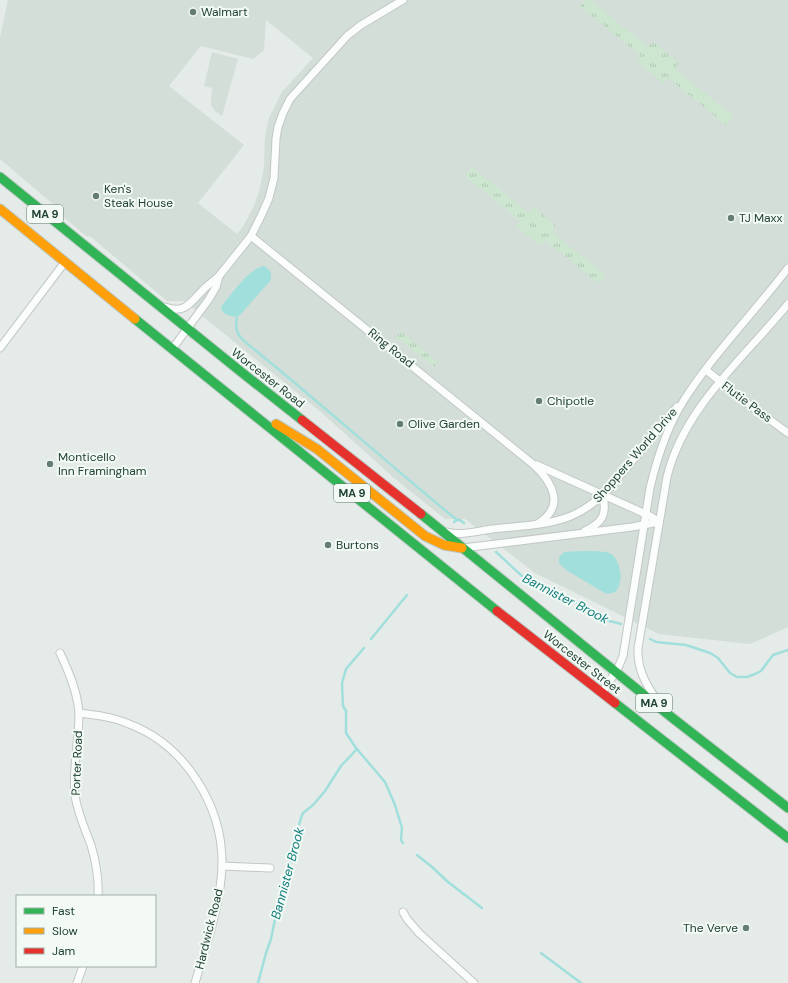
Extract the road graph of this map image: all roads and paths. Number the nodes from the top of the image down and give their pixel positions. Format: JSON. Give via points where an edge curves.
{"nodes":[{"id":1,"x":403,"y":0,"type":"edge"},
{"id":2,"x":0,"y":177,"type":"edge"},
{"id":3,"x":0,"y":209,"type":"edge"},
{"id":4,"x":251,"y":236,"type":"junction"},
{"id":5,"x":65,"y":262,"type":"junction"},
{"id":6,"x":788,"y":268,"type":"edge"},
{"id":7,"x":220,"y":276,"type":"junction"},
{"id":8,"x":156,"y":304,"type":"junction"},
{"id":9,"x":788,"y":304,"type":"edge"},
{"id":10,"x":187,"y":328,"type":"junction"},
{"id":11,"x":0,"y":348,"type":"edge"},
{"id":12,"x":173,"y":348,"type":"junction"},
{"id":13,"x":706,"y":370,"type":"junction"},
{"id":14,"x":721,"y":382,"type":"junction"},
{"id":15,"x":691,"y":390,"type":"junction"},
{"id":16,"x":246,"y":408,"type":"junction"},
{"id":17,"x":788,"y":433,"type":"edge"},
{"id":18,"x":530,"y":461,"type":"junction"},
{"id":19,"x":603,"y":495,"type":"junction"},
{"id":20,"x":646,"y":514,"type":"junction"},
{"id":21,"x":659,"y":522,"type":"junction"},
{"id":22,"x":537,"y":524,"type":"junction"},
{"id":23,"x":644,"y":525,"type":"junction"},
{"id":24,"x":435,"y":526,"type":"junction"},
{"id":25,"x":576,"y":534,"type":"junction"},
{"id":26,"x":463,"y":548,"type":"junction"},
{"id":27,"x":523,"y":596,"type":"joint"},
{"id":28,"x":60,"y":654,"type":"dead end"},
{"id":29,"x":616,"y":672,"type":"junction"},
{"id":30,"x":602,"y":693,"type":"junction"},
{"id":31,"x":79,"y":713,"type":"junction"},
{"id":32,"x":670,"y":716,"type":"junction"},
{"id":33,"x":788,"y":808,"type":"edge"},
{"id":34,"x":788,"y":838,"type":"edge"},
{"id":35,"x":222,"y":866,"type":"junction"},
{"id":36,"x":270,"y":868,"type":"dead end"},
{"id":37,"x":98,"y":895,"type":"edge"},
{"id":38,"x":403,"y":912,"type":"dead end"},
{"id":39,"x":83,"y":967,"type":"edge"},
{"id":40,"x":77,"y":983,"type":"edge"},
{"id":41,"x":195,"y":983,"type":"edge"},
{"id":42,"x":474,"y":983,"type":"edge"}],
"edges":[{"from":1,"to":4,"type":"street","via":[[347,36],[290,99],[277,133],[272,188]]},
{"from":2,"to":8,"type":"highway","name":"Worcester Road","number":"MA 9"},
{"from":3,"to":5,"type":"highway","number":"MA 9"},
{"from":4,"to":7,"type":"street"},
{"from":4,"to":18,"type":"street","name":"Ring Road"},
{"from":5,"to":11,"type":"street"},
{"from":5,"to":12,"type":"highway","number":"MA 9"},
{"from":6,"to":13,"type":"street","name":"Shoppers World Drive"},
{"from":7,"to":8,"type":"street","via":[[186,307],[173,309]]},
{"from":7,"to":10,"type":"street","via":[[211,296]]},
{"from":8,"to":10,"type":"highway","name":"Worcester Road","number":"MA 9"},
{"from":9,"to":14,"type":"street","name":"Shoppers World Drive"},
{"from":10,"to":12,"type":"street"},
{"from":10,"to":24,"type":"highway","name":"Worcester Road","number":"MA 9"},
{"from":12,"to":16,"type":"highway","number":"MA 9"},
{"from":13,"to":14,"type":"street","name":"Flutie Pass"},
{"from":13,"to":15,"type":"street","name":"Shoppers World Drive"},
{"from":14,"to":17,"type":"street","name":"Flutie Pass"},
{"from":14,"to":21,"type":"street","name":"Shoppers World Drive","via":[[695,414],[676,449],[667,476]]},
{"from":15,"to":19,"type":"street","name":"Shoppers World Drive"},
{"from":15,"to":20,"type":"street","name":"Shoppers World Drive","via":[[678,410],[663,444],[652,479]]},
{"from":16,"to":26,"type":"highway","via":[[310,444],[429,539]]},
{"from":16,"to":30,"type":"highway","name":"Worcester Street","number":"MA 9"},
{"from":18,"to":19,"type":"street","name":"Ring Road"},
{"from":18,"to":22,"type":"street","name":"Ring Road","via":[[546,478],[554,497],[549,514]]},
{"from":19,"to":20,"type":"street","name":"Ring Road"},
{"from":19,"to":22,"type":"street","name":"Shoppers World Drive","via":[[574,515]]},
{"from":19,"to":25,"type":"street","via":[[605,512],[601,520]]},
{"from":20,"to":21,"type":"street","name":"Ring Road"},
{"from":20,"to":23,"type":"street","name":"Shoppers World Drive"},
{"from":21,"to":23,"type":"street"},
{"from":21,"to":32,"type":"street","name":"Shoppers World Drive","via":[[638,643],[638,656],[640,671],[646,683]]},
{"from":22,"to":24,"type":"street","name":"Shoppers World Drive","via":[[455,534]]},
{"from":23,"to":25,"type":"street"},
{"from":23,"to":29,"type":"street","name":"Shoppers World Drive","via":[[624,651]]},
{"from":24,"to":26,"type":"highway","name":"Worcester Road","number":"MA 9"},
{"from":25,"to":26,"type":"street"},
{"from":26,"to":27,"type":"highway","name":"Worcester Road","number":"MA 9"},
{"from":27,"to":29,"type":"highway","name":"Worcester Street","number":"MA 9"},
{"from":28,"to":31,"type":"street","name":"Porter Road","via":[[72,682]]},
{"from":29,"to":30,"type":"street","name":"Shoppers World Drive"},
{"from":29,"to":32,"type":"highway","name":"Worcester Street","number":"MA 9"},
{"from":30,"to":34,"type":"highway","name":"Worcester Street","number":"MA 9"},
{"from":31,"to":35,"type":"street","name":"Hardwick Road","via":[[105,716],[130,724],[157,740],[180,759],[195,778],[211,807],[220,839]]},
{"from":31,"to":37,"type":"street","name":"Porter Road","via":[[74,771],[75,796],[94,857]]},
{"from":32,"to":33,"type":"highway","name":"Worcester Street","number":"MA 9"},
{"from":35,"to":36,"type":"street"},
{"from":35,"to":41,"type":"street","name":"Hardwick Road","via":[[217,906]]},
{"from":38,"to":42,"type":"street","via":[[419,932]]},
{"from":39,"to":40,"type":"street"}]}
